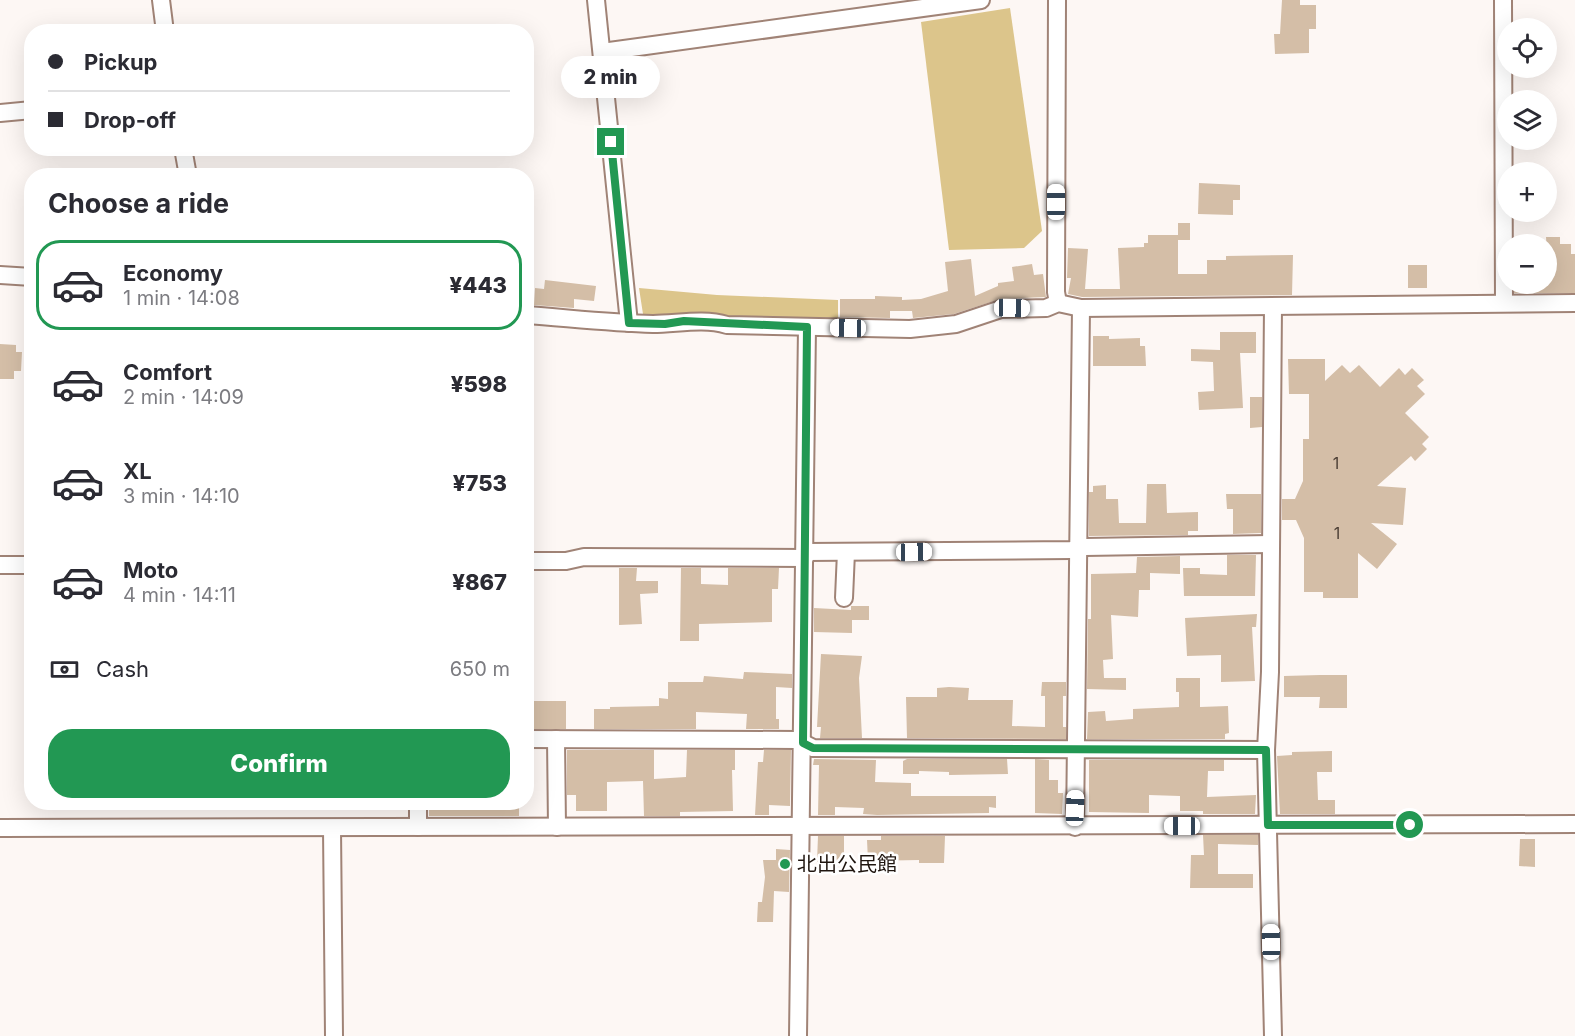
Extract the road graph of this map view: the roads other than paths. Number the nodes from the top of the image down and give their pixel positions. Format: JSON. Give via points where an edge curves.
{"nodes":[{"id":1,"x":161,"y":0,"type":"edge"},
{"id":2,"x":596,"y":0,"type":"edge"},
{"id":3,"x":981,"y":0,"type":"edge"},
{"id":4,"x":1057,"y":0,"type":"edge"},
{"id":5,"x":1503,"y":0,"type":"edge"},
{"id":6,"x":164,"y":24,"type":"edge"},
{"id":7,"x":602,"y":52,"type":"junction"},
{"id":8,"x":24,"y":111,"type":"edge"},
{"id":9,"x":0,"y":113,"type":"edge"},
{"id":10,"x":0,"y":275,"type":"edge"},
{"id":11,"x":24,"y":276,"type":"edge"},
{"id":12,"x":1058,"y":303,"type":"junction"},
{"id":13,"x":1504,"y":303,"type":"junction"},
{"id":14,"x":1575,"y":303,"type":"edge"},
{"id":15,"x":1273,"y":306,"type":"junction"},
{"id":16,"x":1082,"y":308,"type":"junction"},
{"id":17,"x":534,"y":316,"type":"edge"},
{"id":18,"x":629,"y":323,"type":"junction"},
{"id":19,"x":807,"y":327,"type":"junction"},
{"id":20,"x":1270,"y":544,"type":"junction"},
{"id":21,"x":1077,"y":549,"type":"junction"},
{"id":22,"x":846,"y":552,"type":"junction"},
{"id":23,"x":805,"y":555,"type":"junction"},
{"id":24,"x":534,"y":561,"type":"edge"},
{"id":25,"x":0,"y":565,"type":"edge"},
{"id":26,"x":24,"y":565,"type":"edge"},
{"id":27,"x":844,"y":598,"type":"dead end"},
{"id":28,"x":534,"y":739,"type":"edge"},
{"id":29,"x":556,"y":739,"type":"junction"},
{"id":30,"x":803,"y":743,"type":"junction"},
{"id":31,"x":1077,"y":750,"type":"junction"},
{"id":32,"x":1266,"y":750,"type":"junction"},
{"id":33,"x":418,"y":810,"type":"edge"},
{"id":34,"x":1575,"y":824,"type":"edge"},
{"id":35,"x":800,"y":825,"type":"junction"},
{"id":36,"x":1268,"y":825,"type":"junction"},
{"id":37,"x":418,"y":827,"type":"junction"},
{"id":38,"x":557,"y":827,"type":"junction"},
{"id":39,"x":1075,"y":827,"type":"junction"},
{"id":40,"x":0,"y":828,"type":"edge"},
{"id":41,"x":332,"y":828,"type":"junction"},
{"id":42,"x":334,"y":1036,"type":"edge"},
{"id":43,"x":798,"y":1036,"type":"edge"},
{"id":44,"x":1274,"y":1036,"type":"edge"}],
"edges":[{"from":1,"to":6,"type":"street"},
{"from":2,"to":7,"type":"street"},
{"from":3,"to":7,"type":"street"},
{"from":4,"to":12,"type":"street"},
{"from":5,"to":13,"type":"street"},
{"from":7,"to":18,"type":"street"},
{"from":8,"to":9,"type":"street"},
{"from":10,"to":11,"type":"street"},
{"from":12,"to":16,"type":"street"},
{"from":12,"to":19,"type":"street","via":[[1046,308],[1001,309],[933,327]]},
{"from":13,"to":14,"type":"street"},
{"from":13,"to":15,"type":"street"},
{"from":15,"to":16,"type":"street"},
{"from":15,"to":20,"type":"street"},
{"from":16,"to":21,"type":"street"},
{"from":17,"to":18,"type":"street"},
{"from":18,"to":19,"type":"street","via":[[684,321]]},
{"from":19,"to":23,"type":"street"},
{"from":20,"to":21,"type":"street"},
{"from":20,"to":32,"type":"street"},
{"from":21,"to":22,"type":"street"},
{"from":21,"to":31,"type":"street"},
{"from":22,"to":23,"type":"street"},
{"from":22,"to":27,"type":"street"},
{"from":23,"to":24,"type":"street"},
{"from":23,"to":30,"type":"street"},
{"from":25,"to":26,"type":"street"},
{"from":28,"to":29,"type":"street"},
{"from":29,"to":30,"type":"street"},
{"from":29,"to":38,"type":"street"},
{"from":30,"to":31,"type":"street","via":[[813,748]]},
{"from":30,"to":35,"type":"street"},
{"from":31,"to":32,"type":"street"},
{"from":31,"to":39,"type":"street"},
{"from":32,"to":36,"type":"street"},
{"from":33,"to":37,"type":"street"},
{"from":34,"to":36,"type":"street"},
{"from":35,"to":38,"type":"street"},
{"from":35,"to":39,"type":"street"},
{"from":35,"to":43,"type":"street"},
{"from":36,"to":39,"type":"street"},
{"from":36,"to":44,"type":"street"},
{"from":37,"to":38,"type":"street"},
{"from":37,"to":41,"type":"street"},
{"from":40,"to":41,"type":"street"},
{"from":41,"to":42,"type":"street"}]}
